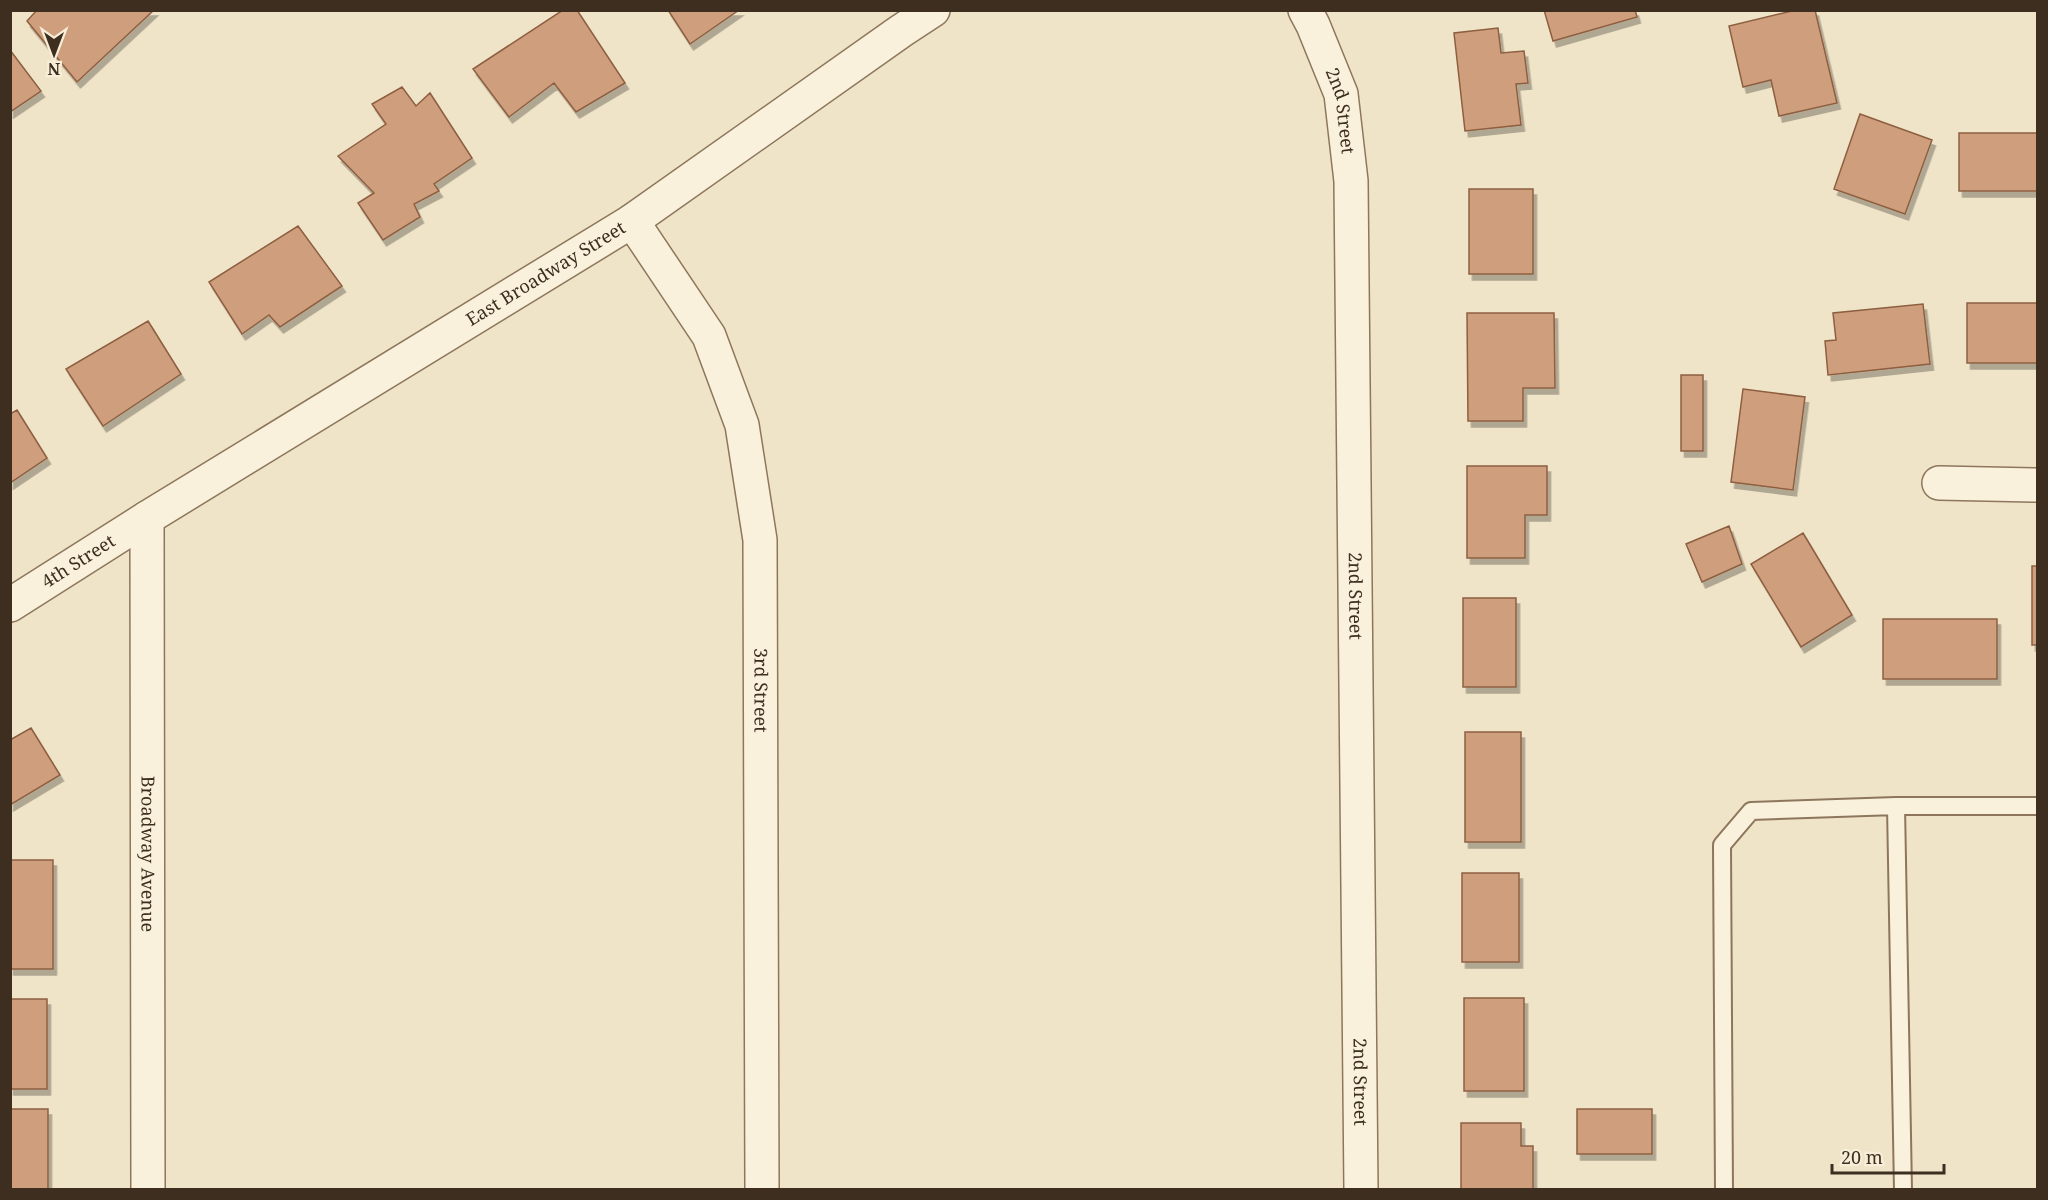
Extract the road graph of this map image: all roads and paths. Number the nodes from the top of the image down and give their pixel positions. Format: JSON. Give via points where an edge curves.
{"nodes":[{"id":1,"x":933,"y":10,"type":"edge"},
{"id":2,"x":1305,"y":10,"type":"edge"},
{"id":3,"x":895,"y":21,"type":"edge"},
{"id":4,"x":632,"y":221,"type":"junction"},
{"id":5,"x":1939,"y":483,"type":"dead end"},
{"id":6,"x":2037,"y":485,"type":"edge"},
{"id":7,"x":147,"y":518,"type":"junction"},
{"id":8,"x":10,"y":605,"type":"edge"},
{"id":9,"x":1896,"y":806,"type":"junction"},
{"id":10,"x":2037,"y":806,"type":"edge"},
{"id":11,"x":148,"y":1190,"type":"edge"},
{"id":12,"x":762,"y":1190,"type":"edge"},
{"id":13,"x":1361,"y":1190,"type":"edge"},
{"id":14,"x":1724,"y":1190,"type":"edge"},
{"id":15,"x":1903,"y":1190,"type":"edge"}],
"edges":[{"from":1,"to":3,"type":"street","name":"East Broadway Street"},
{"from":2,"to":13,"type":"street","name":"2nd Street","via":[[1341,94],[1351,181]]},
{"from":3,"to":4,"type":"street","name":"East Broadway Street"},
{"from":4,"to":7,"type":"street","name":"East Broadway Street"},
{"from":4,"to":12,"type":"street","name":"3rd Street","via":[[709,336],[742,425],[760,540]]},
{"from":5,"to":6,"type":"street"},
{"from":7,"to":8,"type":"street","name":"4th Street"},
{"from":7,"to":11,"type":"street","name":"Broadway Avenue"},
{"from":9,"to":10,"type":"lane"},
{"from":9,"to":14,"type":"lane","via":[[1751,811],[1722,845]]},
{"from":9,"to":15,"type":"lane"}]}
